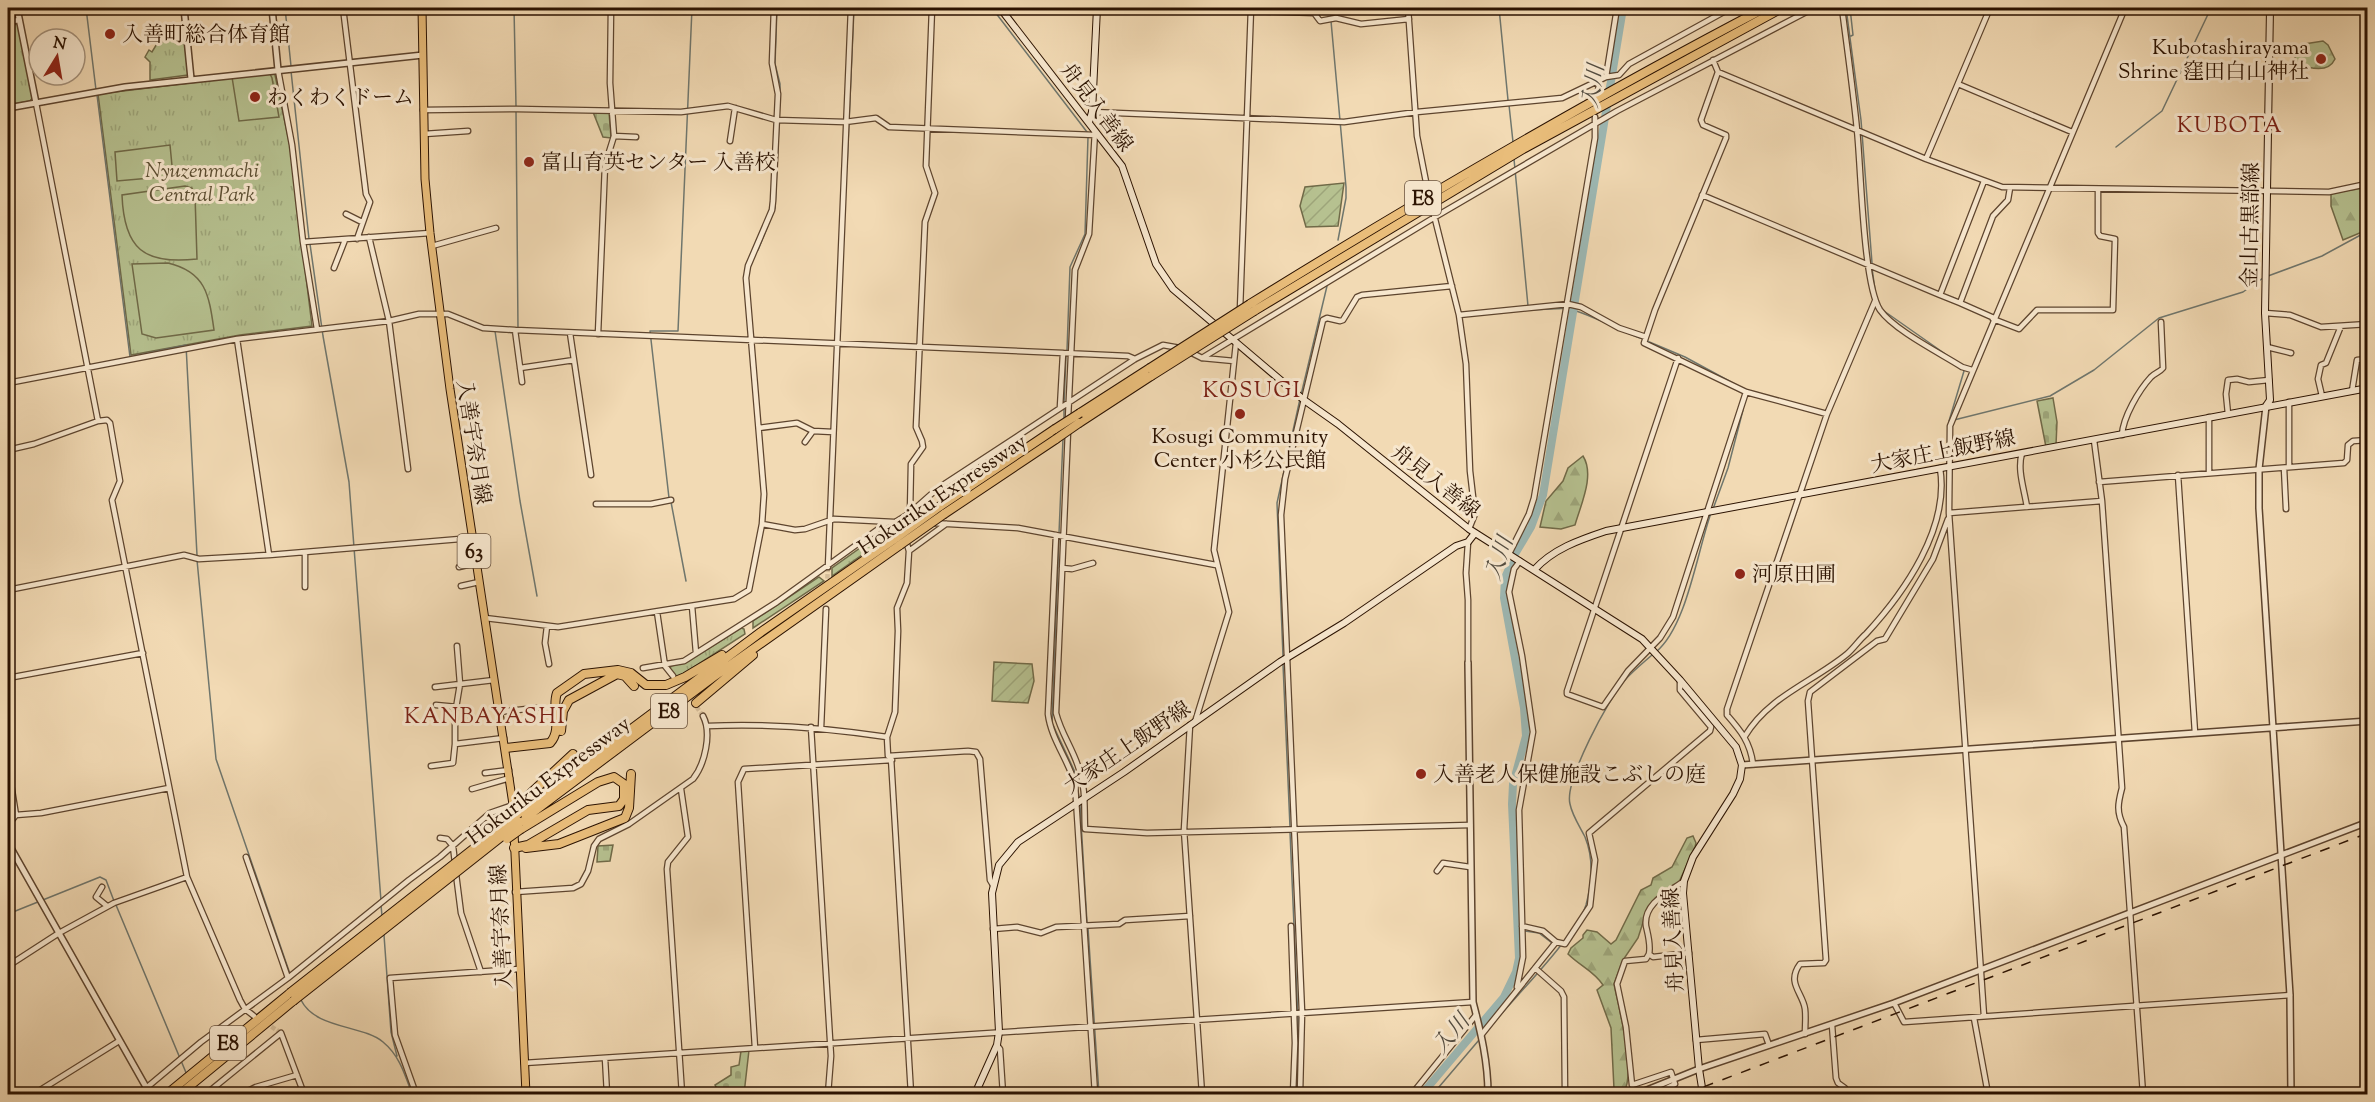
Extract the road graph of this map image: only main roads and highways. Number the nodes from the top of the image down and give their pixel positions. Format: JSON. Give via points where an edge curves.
{"nodes":[{"id":1,"x":422,"y":8,"type":"edge"},
{"id":2,"x":999,"y":8,"type":"edge"},
{"id":3,"x":1097,"y":8,"type":"edge"},
{"id":4,"x":1765,"y":8,"type":"edge"},
{"id":5,"x":1782,"y":8,"type":"edge"},
{"id":6,"x":2270,"y":8,"type":"edge"},
{"id":7,"x":1618,"y":96,"type":"junction"},
{"id":8,"x":1089,"y":122,"type":"junction"},
{"id":9,"x":1252,"y":308,"type":"junction"},
{"id":10,"x":1150,"y":372,"type":"junction"},
{"id":11,"x":2367,"y":388,"type":"edge"},
{"id":12,"x":2266,"y":406,"type":"junction"},
{"id":13,"x":1056,"y":434,"type":"junction"},
{"id":14,"x":1472,"y":531,"type":"junction"},
{"id":15,"x":898,"y":541,"type":"junction"},
{"id":16,"x":1534,"y":570,"type":"junction"},
{"id":17,"x":819,"y":602,"type":"junction"},
{"id":18,"x":802,"y":603,"type":"junction"},
{"id":19,"x":631,"y":688,"type":"dead end"},
{"id":20,"x":696,"y":703,"type":"dead end"},
{"id":21,"x":506,"y":748,"type":"junction"},
{"id":22,"x":573,"y":754,"type":"dead end"},
{"id":23,"x":634,"y":777,"type":"dead end"},
{"id":24,"x":518,"y":815,"type":"junction"},
{"id":25,"x":514,"y":848,"type":"junction"},
{"id":26,"x":445,"y":875,"type":"junction"},
{"id":27,"x":292,"y":997,"type":"junction"},
{"id":28,"x":167,"y":1095,"type":"edge"},
{"id":29,"x":180,"y":1095,"type":"edge"},
{"id":30,"x":526,"y":1095,"type":"edge"},
{"id":31,"x":975,"y":1095,"type":"edge"},
{"id":32,"x":1703,"y":1095,"type":"edge"}],
"edges":[{"from":1,"to":21,"type":"main road","name":"入善宇奈月線","number":"63","via":[[425,179],[430,232],[472,538]]},
{"from":2,"to":8,"type":"main road","name":"舟見入善線"},
{"from":3,"to":8,"type":"main road"},
{"from":4,"to":7,"type":"highway","name":"Hokuriku Expressway","number":"E8"},
{"from":5,"to":7,"type":"highway","name":"Hokuriku Expressway","number":"E8"},
{"from":6,"to":12,"type":"main road","name":"金山古黒部線","via":[[2265,313],[2270,400]]},
{"from":7,"to":9,"type":"highway","name":"Hokuriku Expressway","number":"E8"},
{"from":7,"to":9,"type":"highway","name":"Hokuriku Expressway","number":"E8","via":[[1599,94],[1420,200]]},
{"from":8,"to":14,"type":"main road","name":"舟見入善線","via":[[1126,176],[1164,279],[1304,400]]},
{"from":9,"to":10,"type":"highway","name":"Hokuriku Expressway","number":"E8","bridge":true},
{"from":10,"to":13,"type":"highway","name":"Hokuriku Expressway","number":"E8","bridge":true,"via":[[1079,423]]},
{"from":10,"to":13,"type":"highway","name":"Hokuriku Expressway","number":"E8","bridge":true,"via":[[1080,413]]},
{"from":11,"to":12,"type":"main road","name":"大家庄上飯野線"},
{"from":12,"to":16,"type":"main road","name":"大家庄上飯野線","via":[[1620,528],[1560,549]]},
{"from":13,"to":15,"type":"highway","name":"Hokuriku Expressway","number":"E8","bridge":true},
{"from":14,"to":16,"type":"main road","name":"舟見入善線"},
{"from":14,"to":31,"type":"main road","name":"大家庄上飯野線","via":[[1468,542],[1456,546],[1284,659],[1010,849],[999,865],[993,885],[999,1032]]},
{"from":15,"to":17,"type":"highway","name":"Hokuriku Expressway","number":"E8"},
{"from":15,"to":18,"type":"highway","name":"Hokuriku Expressway","number":"E8"},
{"from":16,"to":32,"type":"main road","name":"舟見入善線","via":[[1652,647],[1736,747],[1742,765],[1733,794],[1693,857],[1684,880]]},
{"from":17,"to":20,"type":"highway"},
{"from":17,"to":24,"type":"highway","name":"Hokuriku Expressway","number":"E8"},
{"from":18,"to":21,"type":"highway","via":[[672,684],[646,685],[623,670],[581,676],[557,693],[556,730],[550,743]]},
{"from":18,"to":24,"type":"highway","name":"Hokuriku Expressway","number":"E8"},
{"from":19,"to":21,"type":"highway","via":[[628,678],[613,675],[569,700],[563,711],[560,736],[554,744]]},
{"from":21,"to":24,"type":"main road","name":"入善宇奈月線","number":"63"},
{"from":22,"to":24,"type":"highway"},
{"from":23,"to":25,"type":"highway","via":[[628,813],[620,821],[559,844]]},
{"from":24,"to":25,"type":"main road","name":"入善宇奈月線","number":"63"},
{"from":24,"to":25,"type":"highway","via":[[605,779],[618,778],[624,784],[624,799],[619,806],[588,810],[528,845]]},
{"from":24,"to":26,"type":"highway","name":"Hokuriku Expressway","number":"E8","bridge":true},
{"from":24,"to":26,"type":"highway","bridge":true},
{"from":25,"to":30,"type":"main road","name":"入善宇奈月線","number":"63"},
{"from":26,"to":27,"type":"highway","name":"Hokuriku Expressway","number":"E8","bridge":true},
{"from":27,"to":28,"type":"highway","name":"Hokuriku Expressway","number":"E8"},
{"from":27,"to":29,"type":"highway","name":"Hokuriku Expressway","number":"E8"}]}
